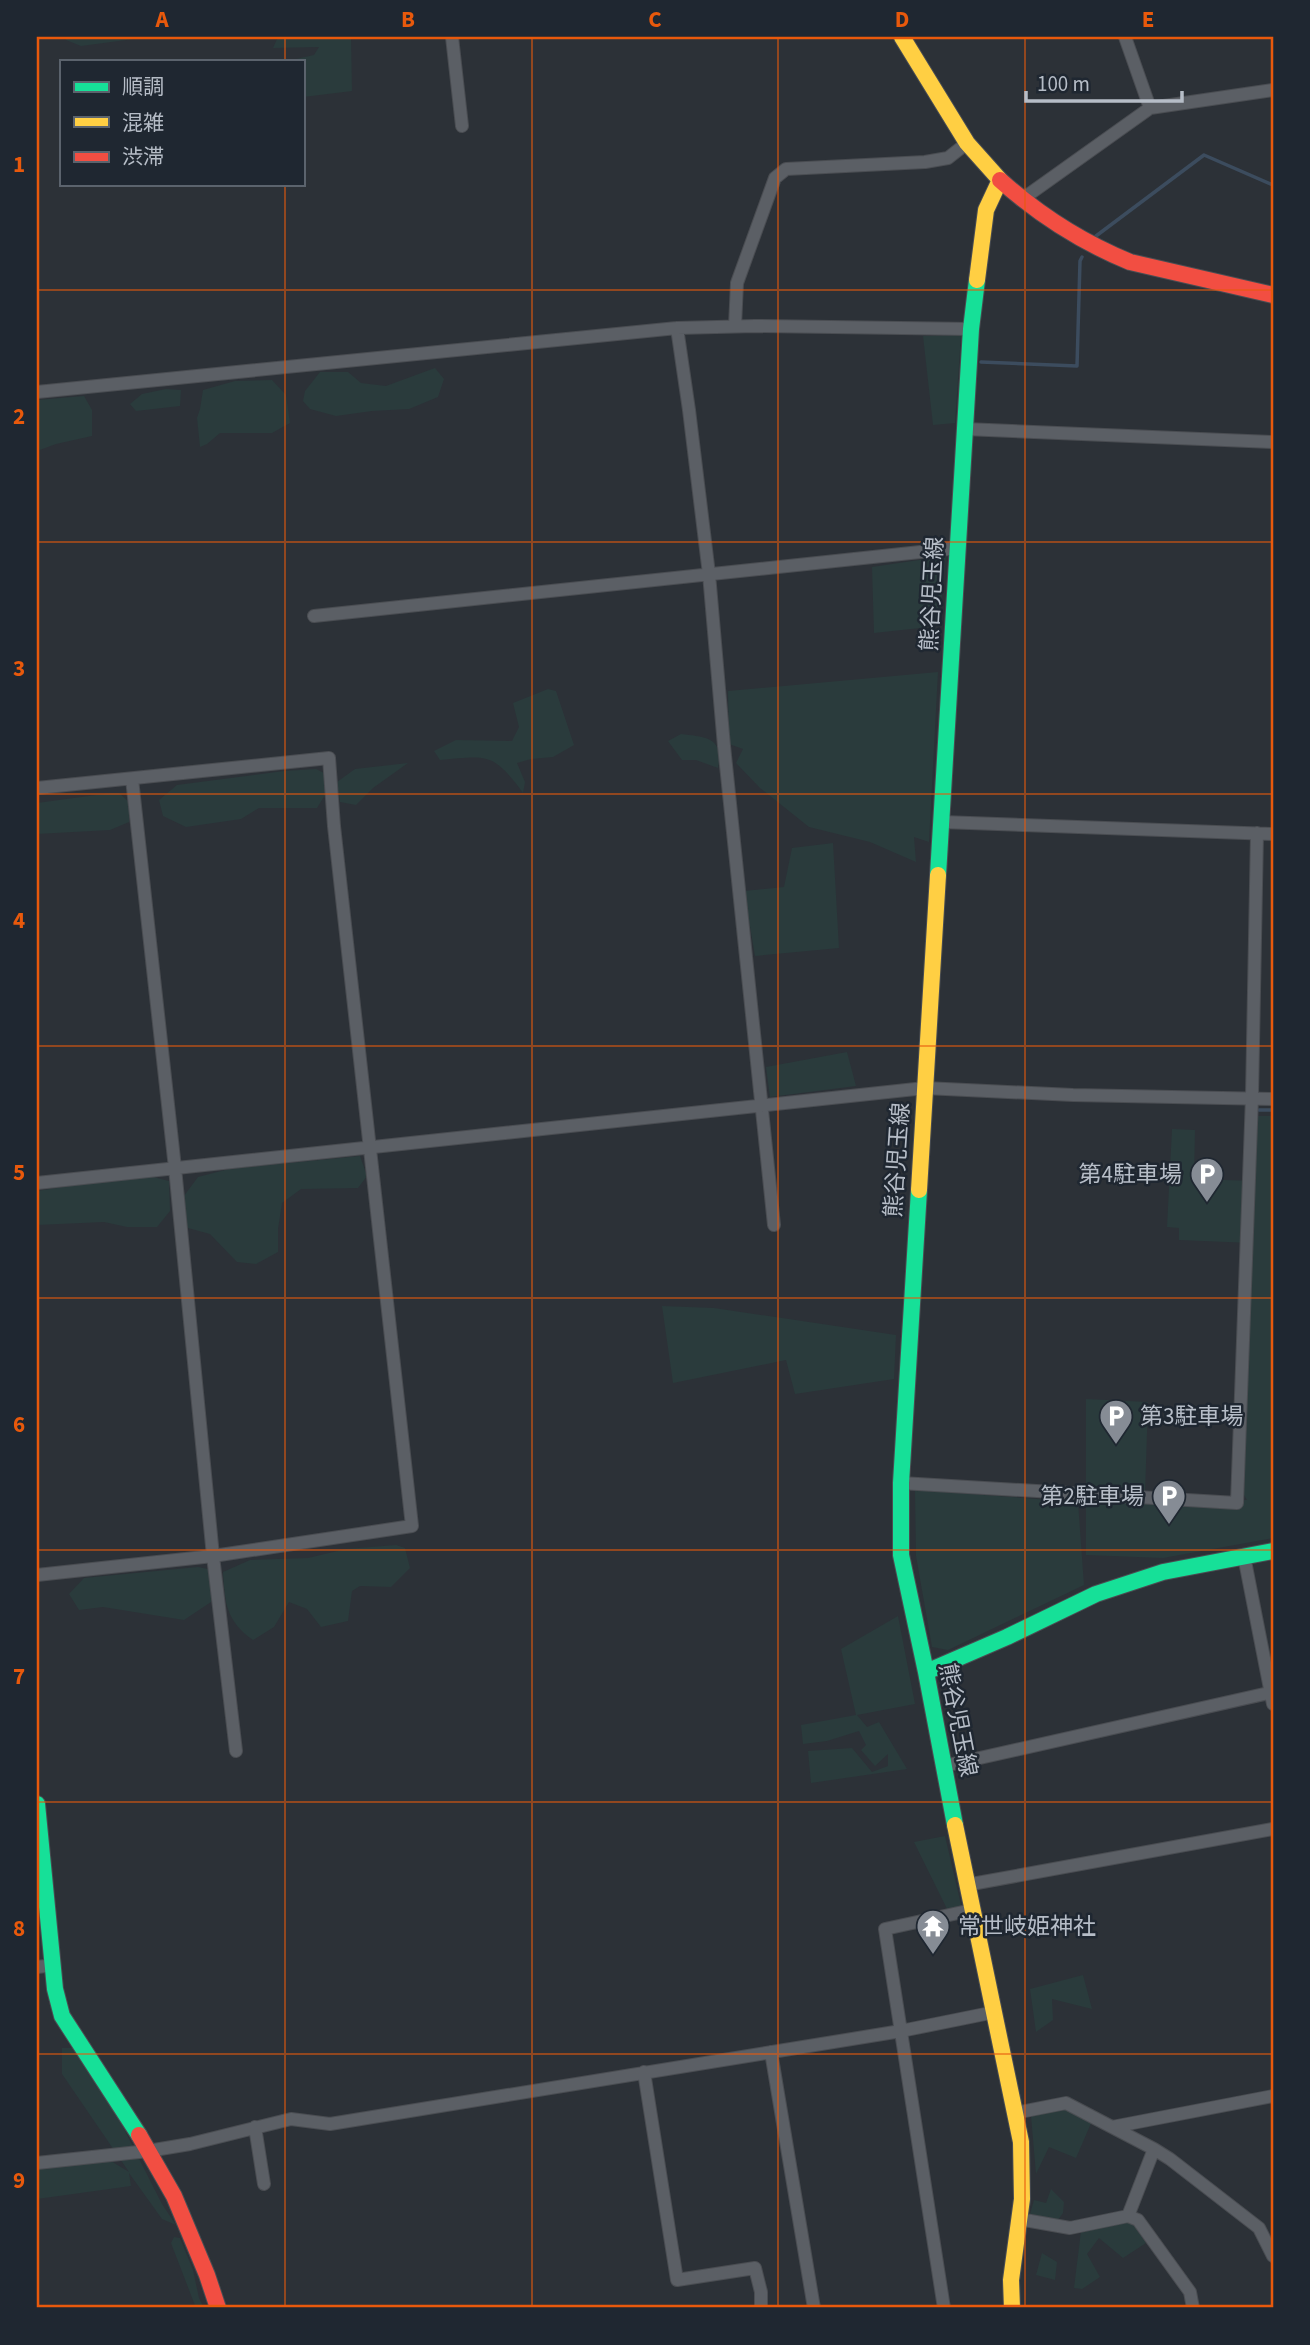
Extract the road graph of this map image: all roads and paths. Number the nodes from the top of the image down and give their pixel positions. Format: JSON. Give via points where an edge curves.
{"nodes":[{"id":1,"x":452,"y":37,"type":"edge"},
{"id":2,"x":902,"y":37,"type":"edge"},
{"id":3,"x":1125,"y":37,"type":"edge"},
{"id":4,"x":1273,"y":90,"type":"edge"},
{"id":5,"x":1150,"y":108,"type":"junction"},
{"id":6,"x":462,"y":126,"type":"dead end"},
{"id":7,"x":967,"y":143,"type":"junction"},
{"id":8,"x":1000,"y":180,"type":"junction"},
{"id":9,"x":1021,"y":200,"type":"junction"},
{"id":10,"x":1273,"y":295,"type":"edge"},
{"id":11,"x":735,"y":326,"type":"junction"},
{"id":12,"x":677,"y":328,"type":"junction"},
{"id":13,"x":971,"y":329,"type":"junction"},
{"id":14,"x":37,"y":392,"type":"edge"},
{"id":15,"x":965,"y":429,"type":"junction"},
{"id":16,"x":1273,"y":442,"type":"edge"},
{"id":17,"x":958,"y":548,"type":"junction"},
{"id":18,"x":709,"y":574,"type":"junction"},
{"id":19,"x":314,"y":616,"type":"dead end"},
{"id":20,"x":132,"y":779,"type":"junction"},
{"id":21,"x":37,"y":788,"type":"edge"},
{"id":22,"x":942,"y":822,"type":"junction"},
{"id":23,"x":1257,"y":833,"type":"junction"},
{"id":24,"x":1273,"y":834,"type":"edge"},
{"id":25,"x":925,"y":1088,"type":"junction"},
{"id":26,"x":1252,"y":1097,"type":"junction"},
{"id":27,"x":1273,"y":1099,"type":"edge"},
{"id":28,"x":761,"y":1106,"type":"junction"},
{"id":29,"x":370,"y":1147,"type":"junction"},
{"id":30,"x":175,"y":1168,"type":"junction"},
{"id":31,"x":37,"y":1183,"type":"edge"},
{"id":32,"x":774,"y":1225,"type":"dead end"},
{"id":33,"x":901,"y":1483,"type":"junction"},
{"id":34,"x":1273,"y":1551,"type":"edge"},
{"id":35,"x":213,"y":1556,"type":"junction"},
{"id":36,"x":1244,"y":1556,"type":"junction"},
{"id":37,"x":37,"y":1575,"type":"edge"},
{"id":38,"x":926,"y":1672,"type":"junction"},
{"id":39,"x":1273,"y":1696,"type":"edge"},
{"id":40,"x":236,"y":1751,"type":"dead end"},
{"id":41,"x":944,"y":1766,"type":"junction"},
{"id":42,"x":37,"y":1804,"type":"edge"},
{"id":43,"x":1273,"y":1829,"type":"edge"},
{"id":44,"x":966,"y":1885,"type":"junction"},
{"id":45,"x":972,"y":1910,"type":"junction"},
{"id":46,"x":54,"y":1965,"type":"junction"},
{"id":47,"x":37,"y":1967,"type":"edge"},
{"id":48,"x":995,"y":2012,"type":"junction"},
{"id":49,"x":901,"y":2031,"type":"junction"},
{"id":50,"x":771,"y":2052,"type":"junction"},
{"id":51,"x":644,"y":2072,"type":"junction"},
{"id":52,"x":1273,"y":2096,"type":"edge"},
{"id":53,"x":1015,"y":2113,"type":"junction"},
{"id":54,"x":255,"y":2127,"type":"junction"},
{"id":55,"x":1112,"y":2127,"type":"junction"},
{"id":56,"x":1154,"y":2149,"type":"junction"},
{"id":57,"x":148,"y":2151,"type":"junction"},
{"id":58,"x":37,"y":2163,"type":"edge"},
{"id":59,"x":264,"y":2184,"type":"dead end"},
{"id":60,"x":1128,"y":2216,"type":"junction"},
{"id":61,"x":1020,"y":2220,"type":"junction"},
{"id":62,"x":1273,"y":2256,"type":"edge"},
{"id":63,"x":218,"y":2308,"type":"edge"},
{"id":64,"x":761,"y":2308,"type":"edge"},
{"id":65,"x":814,"y":2308,"type":"edge"},
{"id":66,"x":944,"y":2308,"type":"edge"},
{"id":67,"x":1012,"y":2308,"type":"edge"},
{"id":68,"x":1193,"y":2308,"type":"edge"}],
"edges":[{"from":1,"to":6,"type":"street"},
{"from":2,"to":7,"type":"main road"},
{"from":3,"to":5,"type":"street"},
{"from":4,"to":5,"type":"street"},
{"from":5,"to":9,"type":"street"},
{"from":7,"to":8,"type":"main road"},
{"from":7,"to":11,"type":"street","via":[[948,158],[925,162],[786,169],[775,178],[737,282]]},
{"from":8,"to":9,"type":"main road"},
{"from":8,"to":13,"type":"main road","name":"熊谷児玉線","via":[[986,210]]},
{"from":9,"to":10,"type":"main road","via":[[1076,238],[1130,262]]},
{"from":11,"to":12,"type":"street"},
{"from":11,"to":13,"type":"street"},
{"from":12,"to":14,"type":"street"},
{"from":12,"to":18,"type":"street"},
{"from":13,"to":15,"type":"main road","name":"熊谷児玉線"},
{"from":15,"to":16,"type":"street"},
{"from":15,"to":17,"type":"main road","name":"熊谷児玉線"},
{"from":17,"to":18,"type":"street"},
{"from":17,"to":22,"type":"main road","name":"熊谷児玉線"},
{"from":18,"to":19,"type":"street"},
{"from":18,"to":28,"type":"street"},
{"from":20,"to":21,"type":"street"},
{"from":20,"to":29,"type":"street","via":[[329,758]]},
{"from":20,"to":30,"type":"street"},
{"from":22,"to":23,"type":"street"},
{"from":22,"to":25,"type":"main road","name":"熊谷児玉線"},
{"from":23,"to":24,"type":"street"},
{"from":23,"to":26,"type":"street"},
{"from":25,"to":26,"type":"street"},
{"from":25,"to":28,"type":"street"},
{"from":25,"to":33,"type":"main road","name":"熊谷児玉線"},
{"from":26,"to":27,"type":"street"},
{"from":26,"to":33,"type":"street","via":[[1237,1503]]},
{"from":28,"to":29,"type":"street"},
{"from":28,"to":32,"type":"street"},
{"from":29,"to":30,"type":"street"},
{"from":29,"to":35,"type":"street","via":[[412,1526]]},
{"from":30,"to":31,"type":"street"},
{"from":30,"to":35,"type":"street"},
{"from":33,"to":38,"type":"main road","name":"熊谷児玉線","via":[[901,1555]]},
{"from":34,"to":36,"type":"main road"},
{"from":35,"to":37,"type":"street"},
{"from":35,"to":40,"type":"street"},
{"from":36,"to":38,"type":"main road","via":[[1163,1572],[1096,1594]]},
{"from":36,"to":39,"type":"street"},
{"from":38,"to":41,"type":"main road","name":"熊谷児玉線"},
{"from":39,"to":41,"type":"street"},
{"from":41,"to":44,"type":"main road","name":"熊谷児玉線"},
{"from":42,"to":46,"type":"main road"},
{"from":43,"to":44,"type":"street"},
{"from":44,"to":45,"type":"main road","name":"熊谷児玉線"},
{"from":45,"to":48,"type":"main road","name":"熊谷児玉線"},
{"from":45,"to":49,"type":"street","via":[[885,1929]]},
{"from":46,"to":47,"type":"street"},
{"from":46,"to":57,"type":"main road","via":[[62,2016]]},
{"from":48,"to":49,"type":"street"},
{"from":48,"to":53,"type":"main road","name":"熊谷児玉線"},
{"from":49,"to":50,"type":"street"},
{"from":49,"to":66,"type":"street"},
{"from":50,"to":51,"type":"street"},
{"from":50,"to":65,"type":"street"},
{"from":51,"to":54,"type":"street","via":[[330,2124],[291,2119]]},
{"from":51,"to":64,"type":"street","via":[[677,2280],[755,2268]]},
{"from":52,"to":55,"type":"street"},
{"from":53,"to":55,"type":"street","via":[[1066,2103]]},
{"from":53,"to":61,"type":"main road","name":"熊谷児玉線","via":[[1022,2154]]},
{"from":54,"to":57,"type":"street"},
{"from":54,"to":59,"type":"street"},
{"from":55,"to":56,"type":"street"},
{"from":56,"to":60,"type":"street"},
{"from":56,"to":62,"type":"street","via":[[1259,2228]]},
{"from":57,"to":58,"type":"street"},
{"from":57,"to":63,"type":"main road","via":[[187,2224]]},
{"from":60,"to":61,"type":"street","via":[[1078,2228]]},
{"from":60,"to":68,"type":"street","via":[[1138,2220],[1190,2292]]},
{"from":61,"to":67,"type":"main road","name":"熊谷児玉線"}]}
